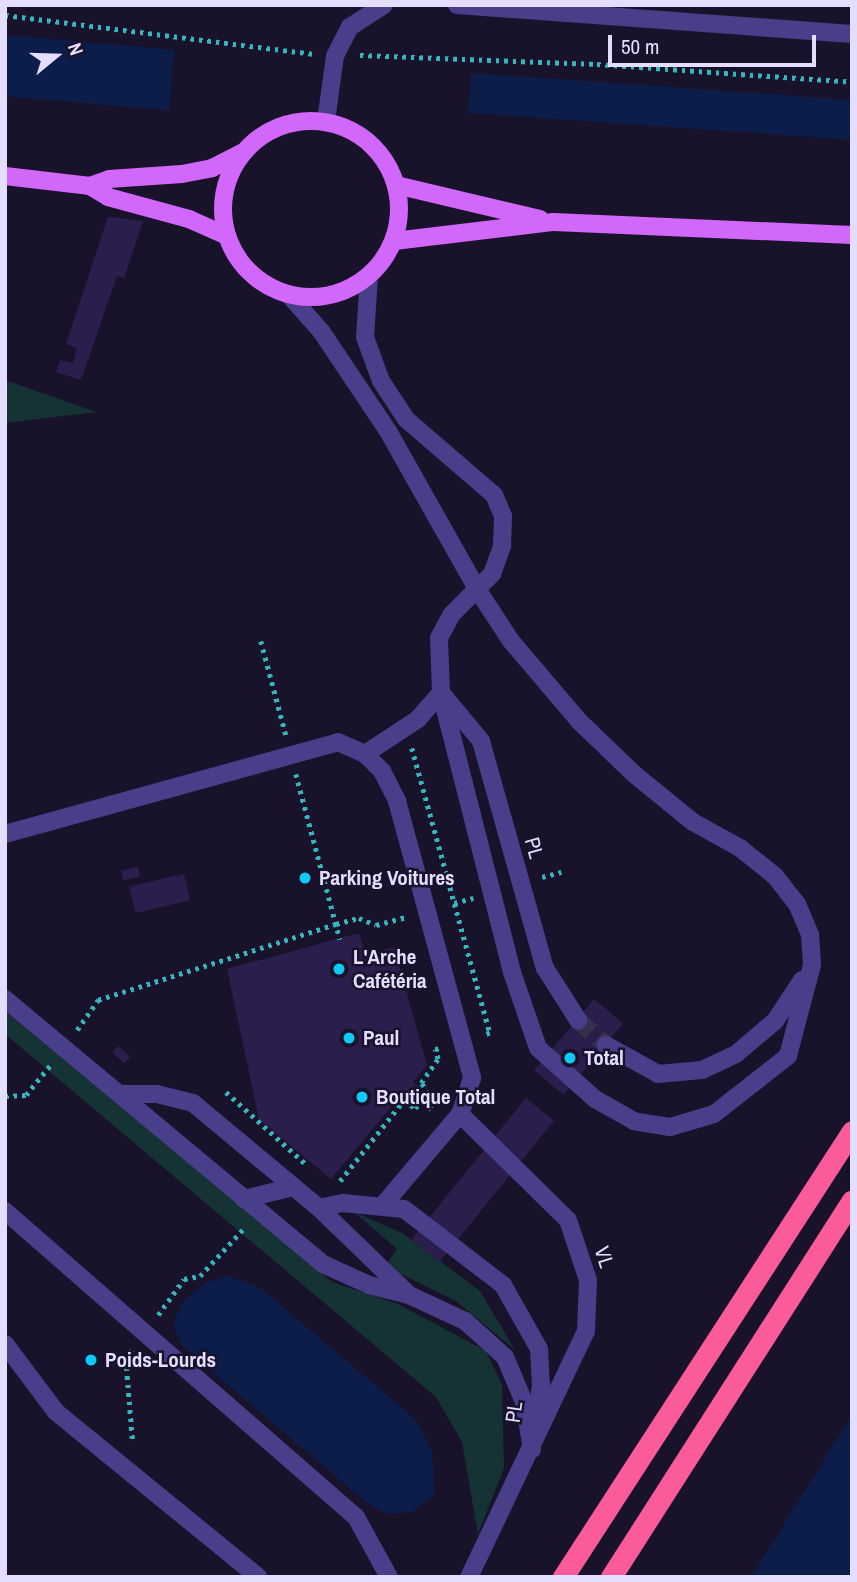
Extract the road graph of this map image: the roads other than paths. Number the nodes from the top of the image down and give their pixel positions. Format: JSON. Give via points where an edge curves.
{"nodes":[{"id":1,"x":384,"y":5,"type":"edge"},
{"id":2,"x":457,"y":5,"type":"edge"},
{"id":3,"x":852,"y":34,"type":"edge"},
{"id":4,"x":326,"y":121,"type":"junction"},
{"id":5,"x":244,"y":151,"type":"junction"},
{"id":6,"x":5,"y":176,"type":"edge"},
{"id":7,"x":396,"y":185,"type":"junction"},
{"id":8,"x":90,"y":186,"type":"junction"},
{"id":9,"x":554,"y":222,"type":"junction"},
{"id":10,"x":852,"y":235,"type":"edge"},
{"id":11,"x":227,"y":236,"type":"junction"},
{"id":12,"x":394,"y":241,"type":"junction"},
{"id":13,"x":369,"y":276,"type":"junction"},
{"id":14,"x":289,"y":295,"type":"junction"},
{"id":15,"x":477,"y":589,"type":"junction"},
{"id":16,"x":441,"y":693,"type":"junction"},
{"id":17,"x":365,"y":754,"type":"junction"},
{"id":18,"x":5,"y":834,"type":"edge"},
{"id":19,"x":812,"y":965,"type":"junction"},
{"id":20,"x":5,"y":999,"type":"edge"},
{"id":21,"x":578,"y":1020,"type":"tunnel mouth"},
{"id":22,"x":606,"y":1045,"type":"tunnel mouth"},
{"id":23,"x":120,"y":1094,"type":"junction"},
{"id":24,"x":460,"y":1114,"type":"junction"},
{"id":25,"x":852,"y":1131,"type":"edge"},
{"id":26,"x":294,"y":1187,"type":"junction"},
{"id":27,"x":244,"y":1199,"type":"junction"},
{"id":28,"x":852,"y":1200,"type":"edge"},
{"id":29,"x":384,"y":1204,"type":"junction"},
{"id":30,"x":319,"y":1208,"type":"junction"},
{"id":31,"x":5,"y":1210,"type":"edge"},
{"id":32,"x":409,"y":1294,"type":"junction"},
{"id":33,"x":5,"y":1344,"type":"edge"},
{"id":34,"x":532,"y":1449,"type":"junction"},
{"id":35,"x":258,"y":1577,"type":"edge"},
{"id":36,"x":389,"y":1577,"type":"edge"},
{"id":37,"x":469,"y":1577,"type":"edge"},
{"id":38,"x":563,"y":1577,"type":"edge"},
{"id":39,"x":611,"y":1577,"type":"edge"}],
"edges":[{"from":1,"to":4,"type":"street","via":[[350,27],[335,57]]},
{"from":2,"to":3,"type":"street"},
{"from":4,"to":5,"type":"main road","via":[[296,121]]},
{"from":4,"to":7,"type":"main road","via":[[350,129],[370,143],[387,162]]},
{"from":5,"to":8,"type":"main road","via":[[212,168],[109,179]]},
{"from":5,"to":11,"type":"main road","via":[[224,192]]},
{"from":6,"to":8,"type":"main road"},
{"from":7,"to":9,"type":"main road"},
{"from":7,"to":12,"type":"main road","via":[[400,213]]},
{"from":8,"to":11,"type":"main road","via":[[108,197],[190,219]]},
{"from":9,"to":10,"type":"main road"},
{"from":9,"to":12,"type":"main road"},
{"from":11,"to":14,"type":"main road","via":[[250,274]]},
{"from":12,"to":13,"type":"main road"},
{"from":13,"to":14,"type":"main road","via":[[331,295]]},
{"from":13,"to":15,"type":"street","via":[[365,337],[381,381],[406,419],[494,495],[503,516],[502,546],[492,573]]},
{"from":14,"to":15,"type":"street","via":[[321,331],[388,430]]},
{"from":15,"to":16,"type":"street","via":[[452,614],[439,638]]},
{"from":15,"to":19,"type":"street","via":[[511,641],[580,722],[693,822],[740,848],[775,876],[797,904],[810,935]]},
{"from":16,"to":17,"type":"street","via":[[418,719]]},
{"from":16,"to":19,"type":"street","via":[[491,892],[538,1048],[595,1099],[634,1121],[670,1127],[714,1114],[788,1056]]},
{"from":16,"to":21,"type":"street","name":"PL","via":[[481,741],[545,968]]},
{"from":17,"to":18,"type":"street","via":[[338,743]]},
{"from":17,"to":24,"type":"street","via":[[382,771],[397,801],[463,1042],[472,1078]]},
{"from":19,"to":22,"type":"street","via":[[775,1021],[736,1054],[702,1070],[658,1074]]},
{"from":20,"to":23,"type":"street"},
{"from":23,"to":26,"type":"street","via":[[157,1094],[193,1103]]},
{"from":23,"to":27,"type":"street"},
{"from":24,"to":29,"type":"street"},
{"from":24,"to":34,"type":"street","name":"VL","via":[[568,1220],[588,1280],[586,1331]]},
{"from":25,"to":38,"type":"highway"},
{"from":26,"to":27,"type":"street"},
{"from":26,"to":30,"type":"street"},
{"from":27,"to":32,"type":"street","via":[[323,1264],[369,1285]]},
{"from":28,"to":39,"type":"highway"},
{"from":29,"to":30,"type":"street"},
{"from":29,"to":34,"type":"street","name":"PL","via":[[404,1209],[503,1286],[520,1309],[539,1349],[541,1385]]},
{"from":30,"to":32,"type":"street"},
{"from":31,"to":36,"type":"street","via":[[356,1517]]},
{"from":32,"to":34,"type":"street","via":[[465,1321],[505,1357],[524,1402]]},
{"from":33,"to":35,"type":"street","via":[[56,1412]]},
{"from":34,"to":37,"type":"street","name":"VL"}]}
